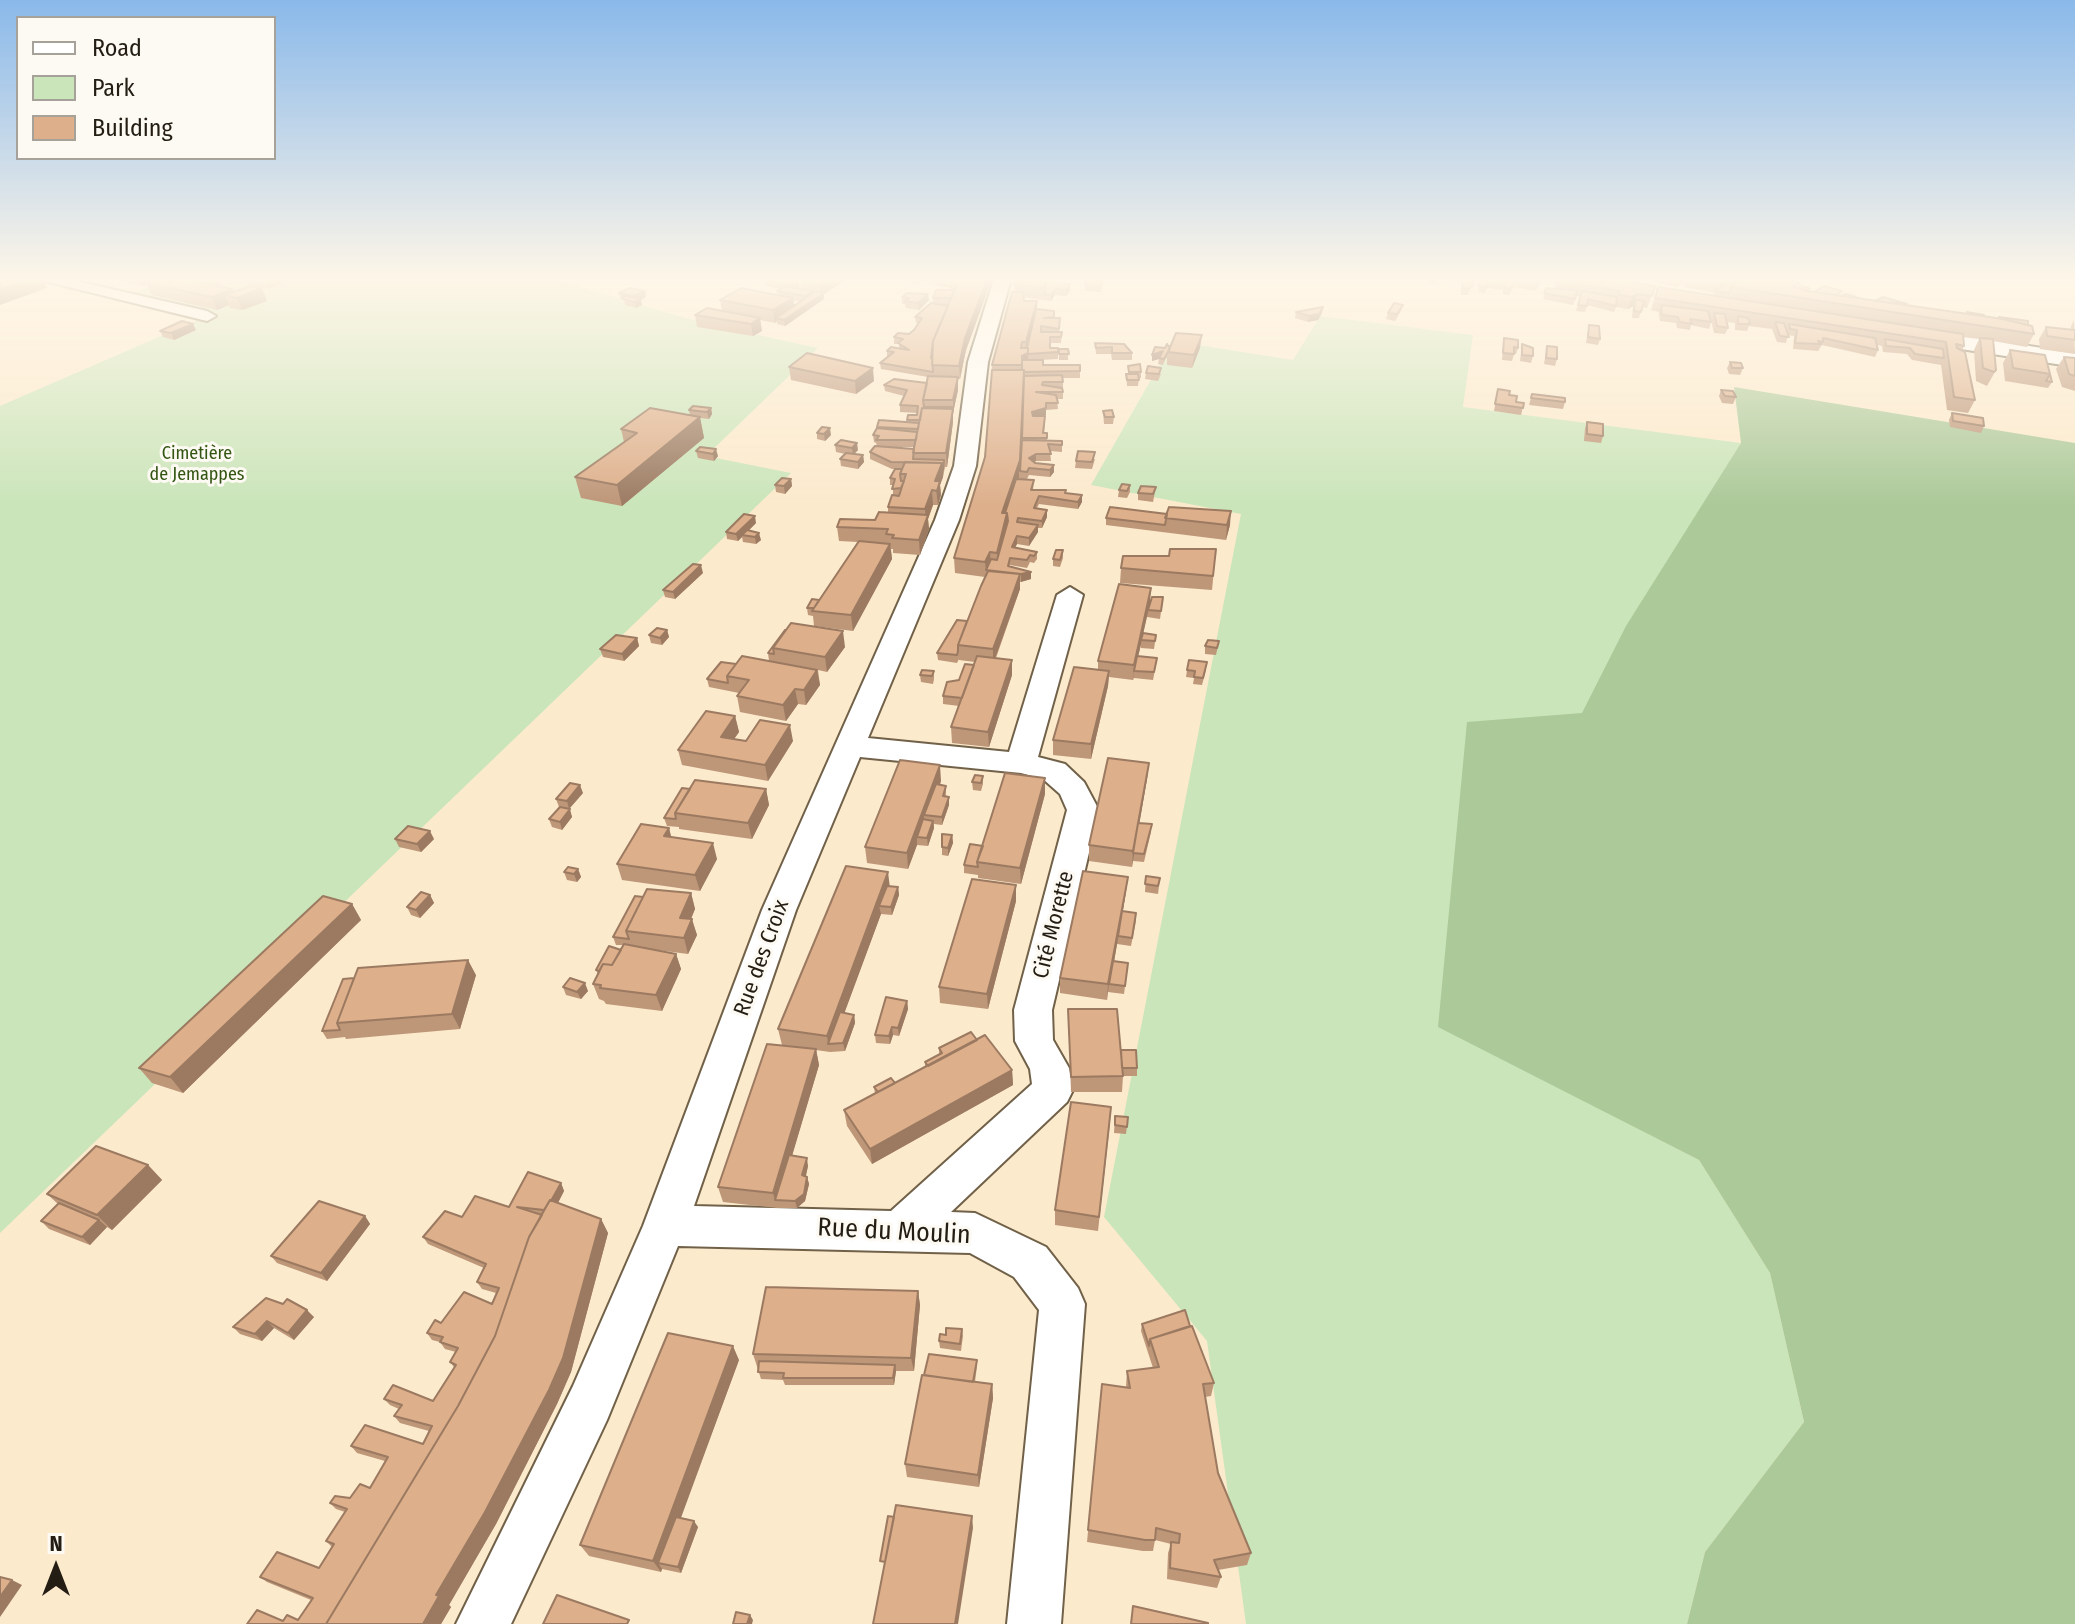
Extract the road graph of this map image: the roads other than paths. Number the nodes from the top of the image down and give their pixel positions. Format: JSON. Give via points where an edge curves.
{"nodes":[{"id":1,"x":980,"y":355,"type":"edge"},
{"id":2,"x":2041,"y":355,"type":"edge"},
{"id":3,"x":2075,"y":360,"type":"edge"},
{"id":4,"x":1070,"y":595,"type":"dead end"},
{"id":5,"x":851,"y":746,"type":"junction"},
{"id":6,"x":1021,"y":763,"type":"junction"},
{"id":7,"x":665,"y":1226,"type":"junction"},
{"id":8,"x":901,"y":1230,"type":"junction"},
{"id":9,"x":483,"y":1624,"type":"edge"},
{"id":10,"x":1034,"y":1624,"type":"edge"}],
"edges":[{"from":1,"to":5,"type":"street","name":"Rue des Croix","via":[[965,466]]},
{"from":2,"to":3,"type":"street"},
{"from":4,"to":6,"type":"street"},
{"from":5,"to":6,"type":"street"},
{"from":5,"to":7,"type":"street","name":"Rue des Croix","via":[[779,910]]},
{"from":6,"to":8,"type":"street","name":"Cité Morette","via":[[1054,771],[1073,789],[1083,810],[1033,1010],[1034,1041],[1049,1068],[1053,1090]]},
{"from":7,"to":8,"type":"street","name":"Rue du Moulin"},
{"from":7,"to":9,"type":"street","name":"Rue des Croix","via":[[590,1403]]},
{"from":8,"to":10,"type":"street","name":"Rue du Moulin","via":[[975,1233],[1030,1262],[1062,1304]]}]}
